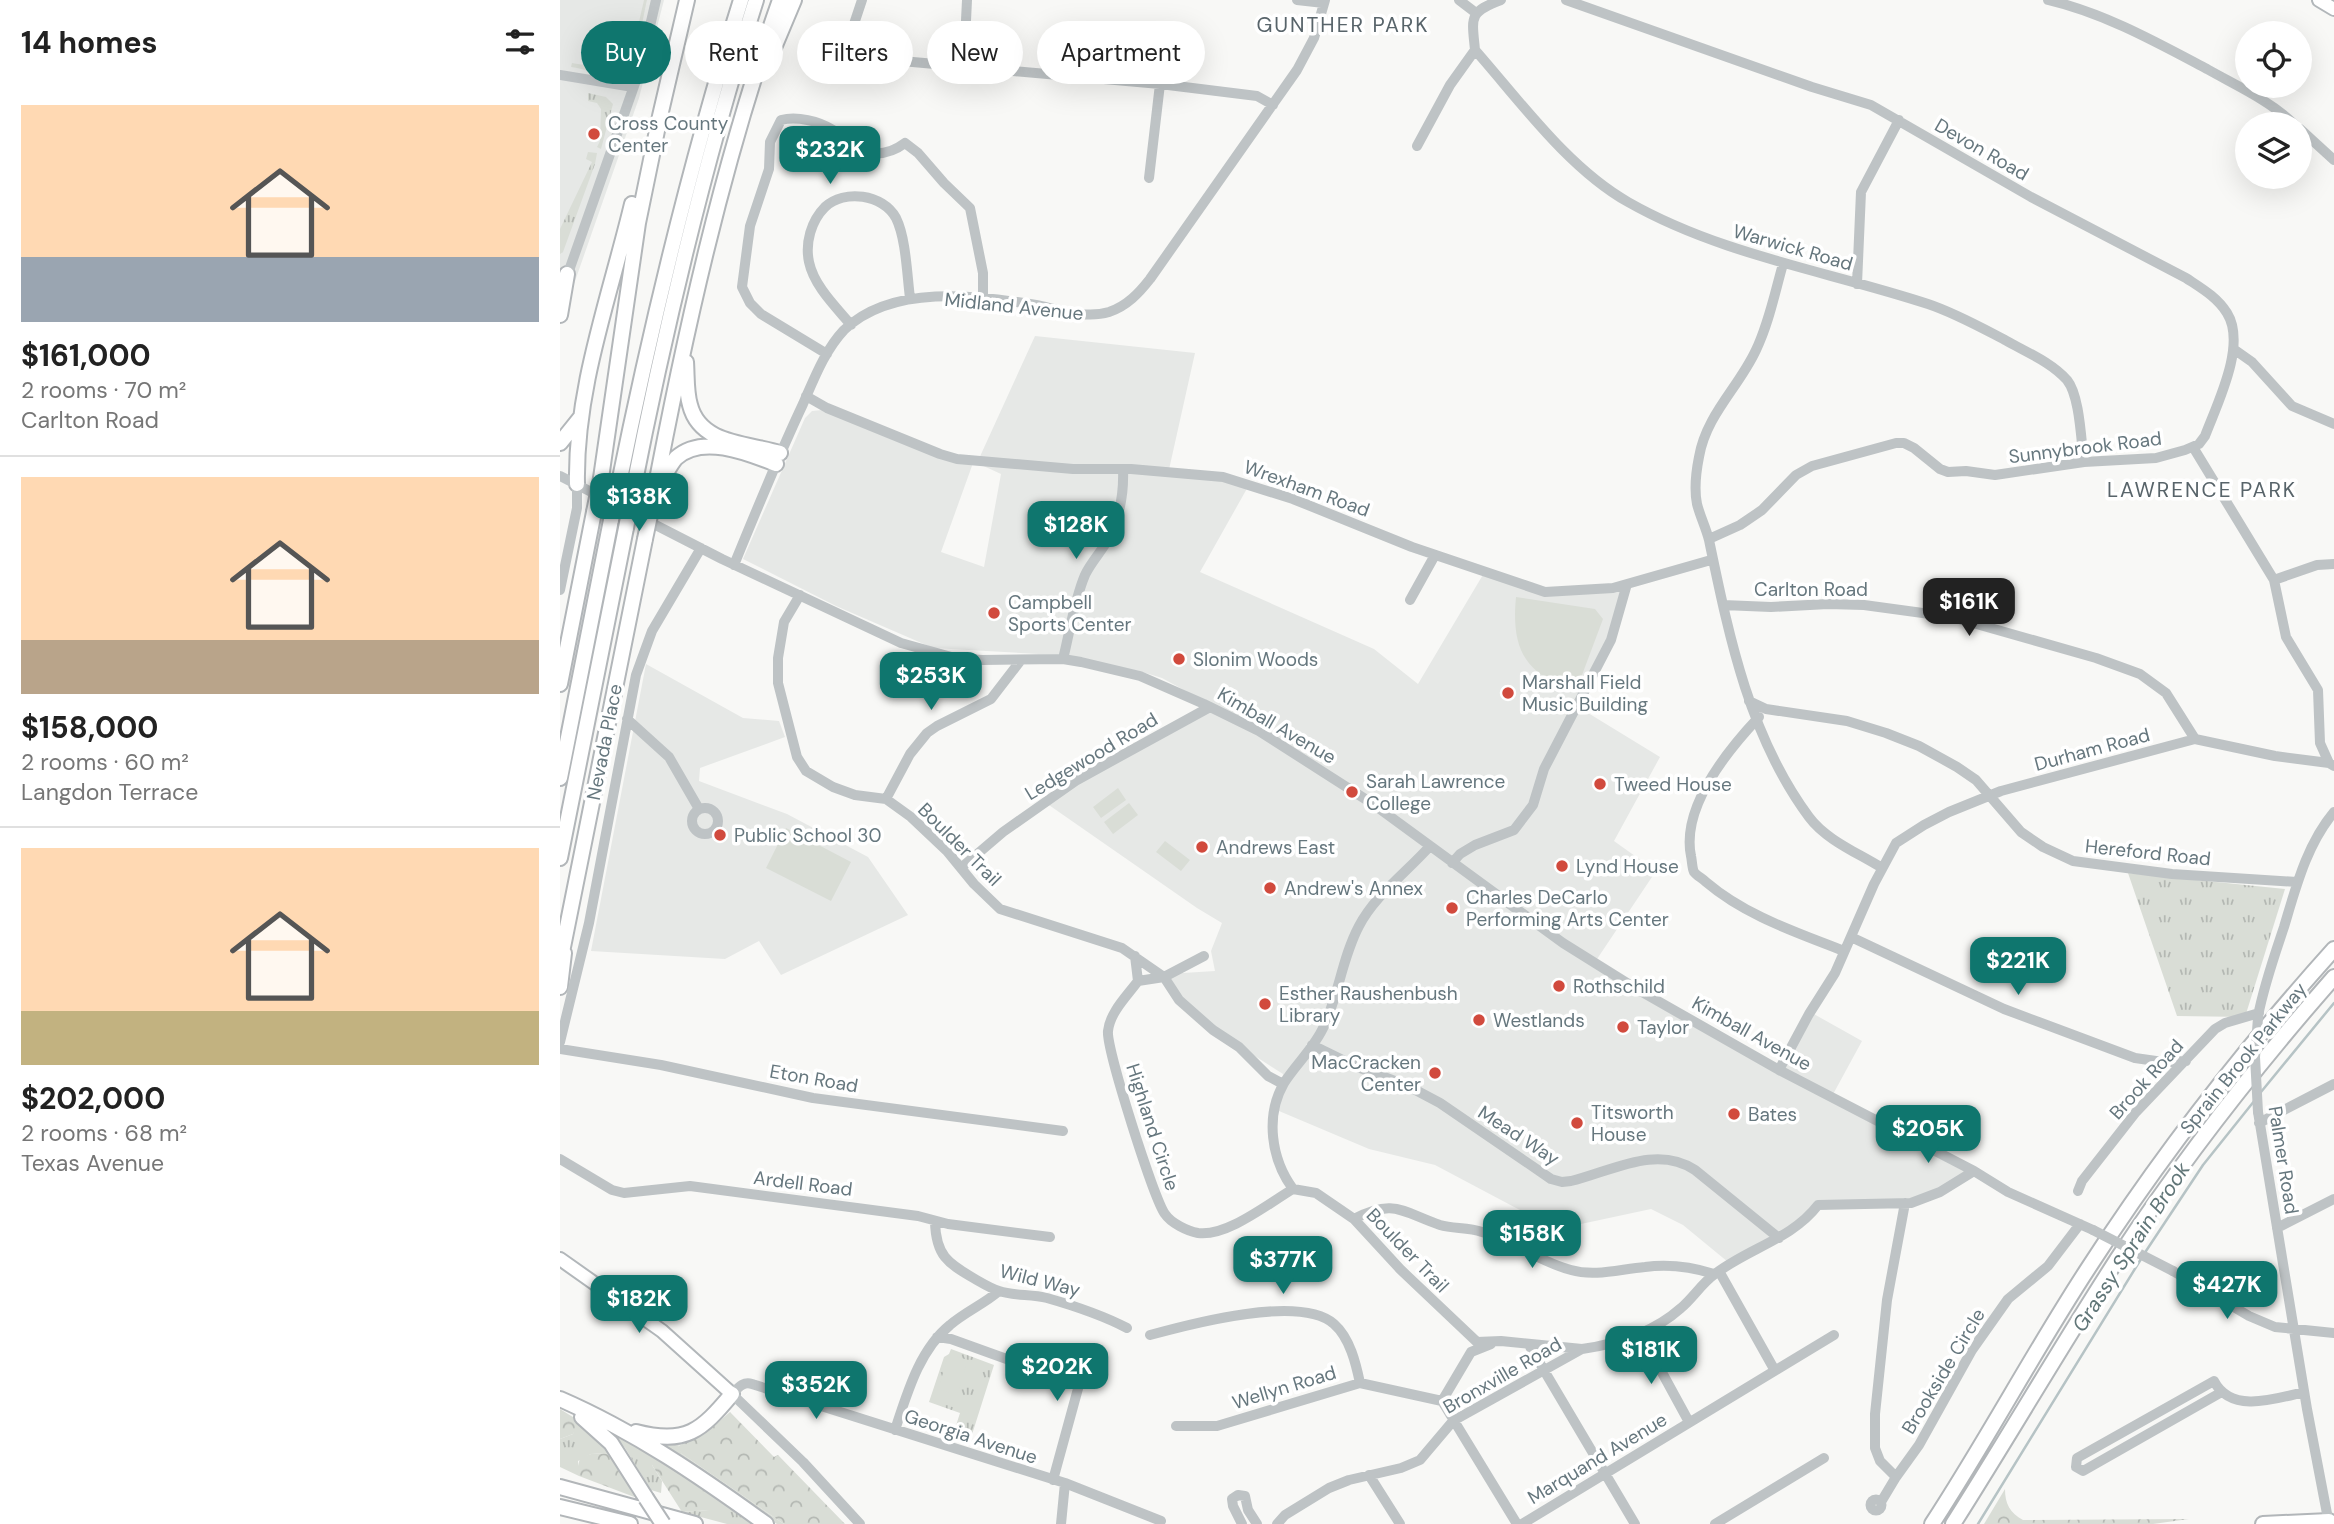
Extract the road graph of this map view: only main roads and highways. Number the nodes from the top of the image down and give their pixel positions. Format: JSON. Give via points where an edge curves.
{"nodes":[{"id":1,"x":685,"y":0,"type":"edge"},
{"id":2,"x":734,"y":0,"type":"edge"},
{"id":3,"x":741,"y":0,"type":"edge"},
{"id":4,"x":756,"y":0,"type":"edge"},
{"id":5,"x":780,"y":0,"type":"edge"},
{"id":6,"x":794,"y":0,"type":"edge"},
{"id":7,"x":2319,"y":0,"type":"edge"},
{"id":8,"x":2334,"y":9,"type":"edge"},
{"id":9,"x":746,"y":108,"type":"junction"},
{"id":10,"x":660,"y":116,"type":"junction"},
{"id":11,"x":705,"y":120,"type":"junction"},
{"id":12,"x":567,"y":274,"type":"road end"},
{"id":13,"x":560,"y":315,"type":"edge"},
{"id":14,"x":685,"y":344,"type":"junction"},
{"id":15,"x":582,"y":416,"type":"junction"},
{"id":16,"x":560,"y":443,"type":"edge"},
{"id":17,"x":577,"y":484,"type":"road end"},
{"id":18,"x":653,"y":500,"type":"junction"},
{"id":19,"x":560,"y":684,"type":"edge"},
{"id":20,"x":560,"y":778,"type":"edge"},
{"id":21,"x":560,"y":858,"type":"edge"},
{"id":22,"x":565,"y":939,"type":"junction"},
{"id":23,"x":2334,"y":948,"type":"edge"},
{"id":24,"x":560,"y":962,"type":"edge"},
{"id":25,"x":2334,"y":977,"type":"edge"},
{"id":26,"x":560,"y":987,"type":"edge"},
{"id":27,"x":560,"y":1259,"type":"edge"},
{"id":28,"x":732,"y":1394,"type":"joint"},
{"id":29,"x":560,"y":1401,"type":"edge"},
{"id":30,"x":619,"y":1427,"type":"junction"},
{"id":31,"x":560,"y":1477,"type":"edge"},
{"id":32,"x":560,"y":1487,"type":"edge"},
{"id":33,"x":609,"y":1502,"type":"junction"},
{"id":34,"x":560,"y":1507,"type":"edge"},
{"id":35,"x":2331,"y":1522,"type":"edge"},
{"id":36,"x":630,"y":1524,"type":"edge"},
{"id":37,"x":663,"y":1524,"type":"edge"},
{"id":38,"x":695,"y":1524,"type":"edge"},
{"id":39,"x":766,"y":1524,"type":"edge"},
{"id":40,"x":1932,"y":1524,"type":"edge"},
{"id":41,"x":1953,"y":1524,"type":"edge"},
{"id":42,"x":2263,"y":1524,"type":"edge"}],
"edges":[{"from":1,"to":10,"type":"highway"},
{"from":2,"to":11,"type":"highway"},
{"from":3,"to":11,"type":"highway"},
{"from":4,"to":21,"type":"highway","bridge":true,"via":[[693,216],[653,391]]},
{"from":5,"to":9,"type":"highway"},
{"from":6,"to":9,"type":"highway"},
{"from":7,"to":8,"type":"main road"},
{"from":9,"to":14,"type":"highway"},
{"from":10,"to":15,"type":"highway","via":[[638,181]]},
{"from":10,"to":19,"type":"highway","bridge":true,"via":[[638,223],[601,478]]},
{"from":11,"to":20,"type":"highway","bridge":true,"via":[[662,280]]},
{"from":12,"to":13,"type":"highway"},
{"from":14,"to":18,"type":"highway"},
{"from":14,"to":18,"type":"highway","via":[[688,401],[701,427],[778,458],[698,448],[678,457]]},
{"from":15,"to":16,"type":"highway"},
{"from":15,"to":17,"type":"highway"},
{"from":18,"to":22,"type":"highway","bridge":true},
{"from":22,"to":24,"type":"highway"},
{"from":22,"to":26,"type":"highway"},
{"from":23,"to":40,"type":"highway","name":"Sprain Brook Parkway","via":[[2231,1069],[2122,1216]]},
{"from":25,"to":41,"type":"highway","name":"Sprain Brook Parkway","via":[[2239,1090],[2155,1203]]},
{"from":27,"to":28,"type":"main road","via":[[662,1331]]},
{"from":28,"to":30,"type":"highway","via":[[705,1425],[685,1435],[659,1437]]},
{"from":29,"to":30,"type":"highway"},
{"from":29,"to":37,"type":"highway","bridge":true,"via":[[602,1432]]},
{"from":30,"to":39,"type":"highway"},
{"from":31,"to":33,"type":"highway"},
{"from":32,"to":33,"type":"highway"},
{"from":33,"to":38,"type":"highway"},
{"from":34,"to":36,"type":"highway"},
{"from":35,"to":42,"type":"highway"}]}
